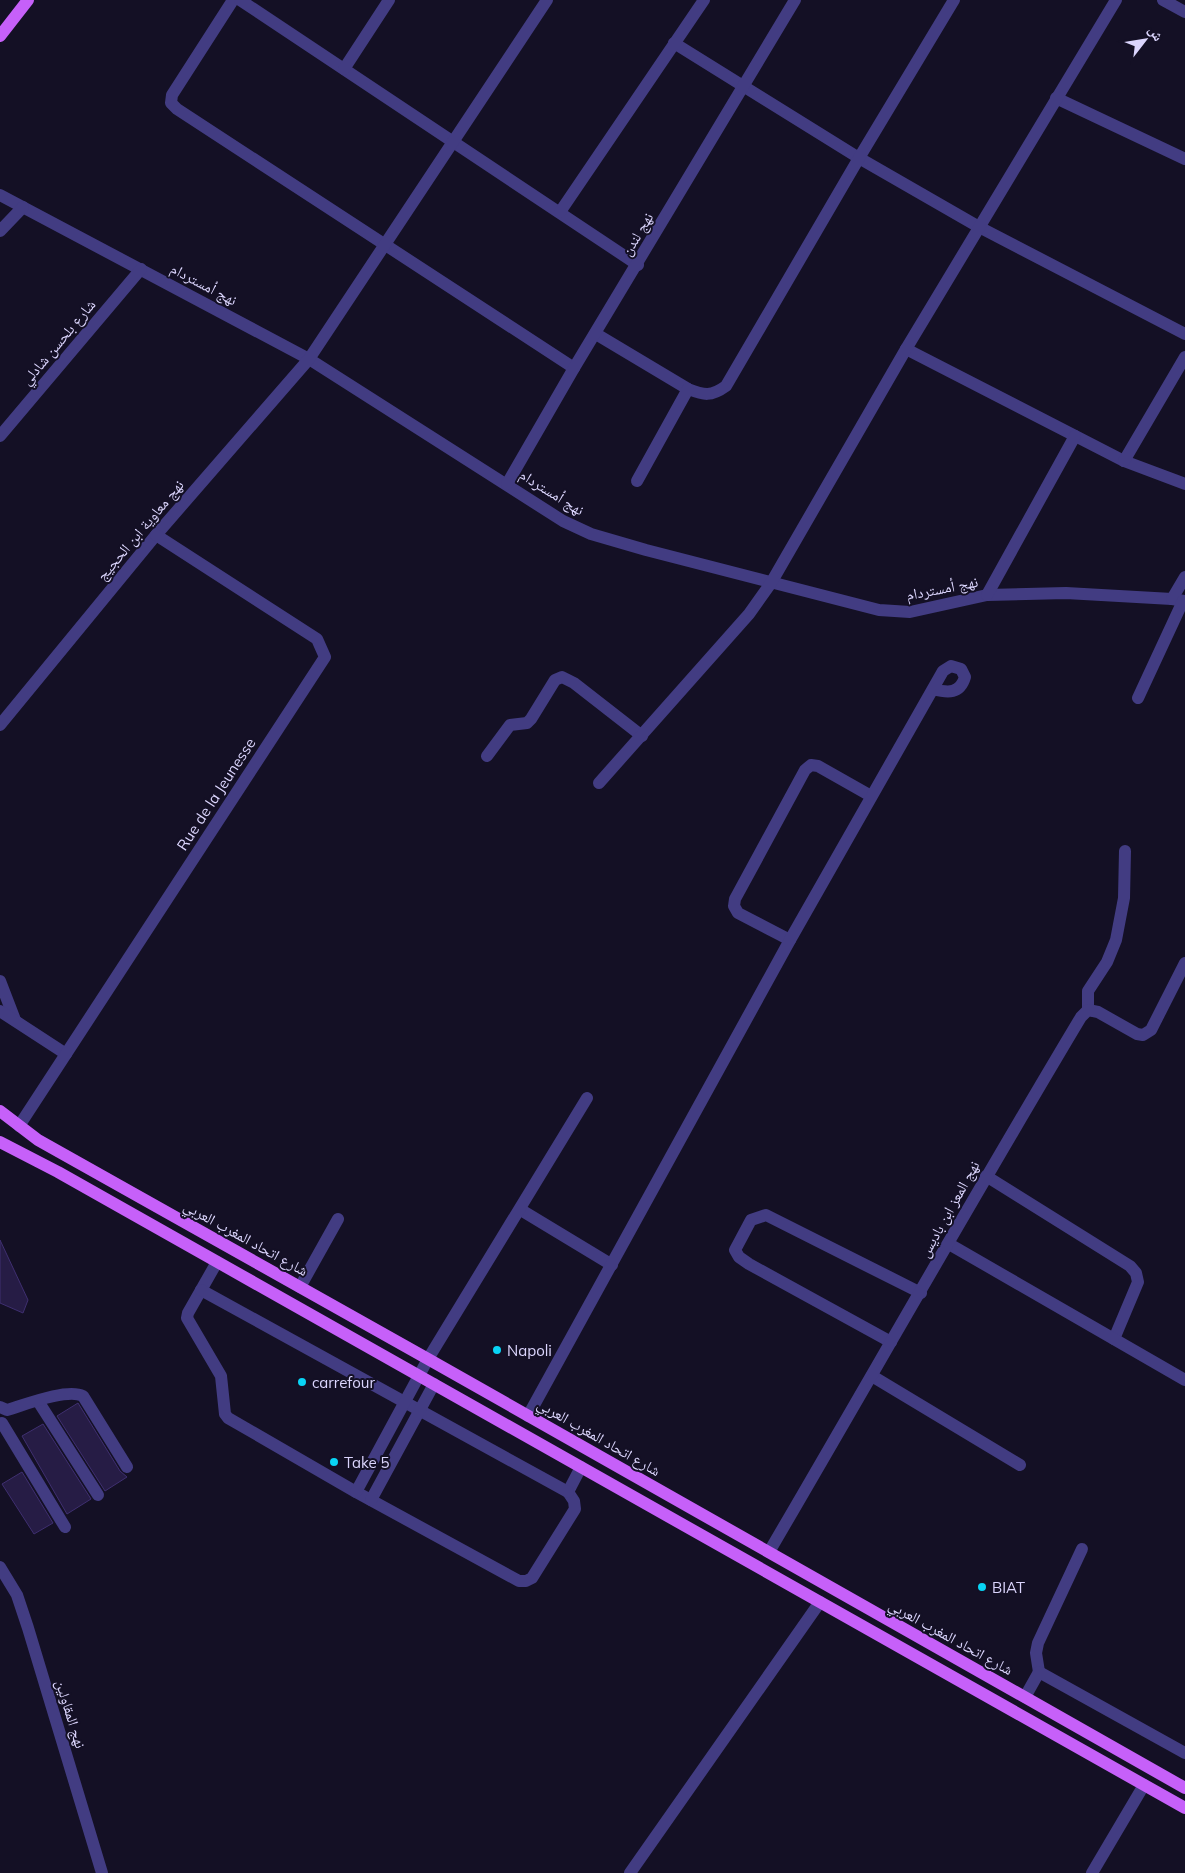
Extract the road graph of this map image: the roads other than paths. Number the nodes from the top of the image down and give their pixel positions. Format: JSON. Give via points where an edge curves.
{"nodes":[{"id":1,"x":28,"y":0,"type":"edge"},
{"id":2,"x":233,"y":0,"type":"edge"},
{"id":3,"x":240,"y":0,"type":"edge"},
{"id":4,"x":390,"y":0,"type":"edge"},
{"id":5,"x":548,"y":0,"type":"edge"},
{"id":6,"x":704,"y":0,"type":"edge"},
{"id":7,"x":795,"y":0,"type":"edge"},
{"id":8,"x":954,"y":0,"type":"edge"},
{"id":9,"x":1116,"y":0,"type":"edge"},
{"id":10,"x":1163,"y":0,"type":"edge"},
{"id":11,"x":1185,"y":12,"type":"edge"},
{"id":12,"x":0,"y":36,"type":"edge"},
{"id":13,"x":674,"y":43,"type":"junction"},
{"id":14,"x":344,"y":68,"type":"junction"},
{"id":15,"x":743,"y":86,"type":"junction"},
{"id":16,"x":1056,"y":98,"type":"junction"},
{"id":17,"x":454,"y":141,"type":"junction"},
{"id":18,"x":859,"y":158,"type":"junction"},
{"id":19,"x":1185,"y":159,"type":"edge"},
{"id":20,"x":0,"y":194,"type":"edge"},
{"id":21,"x":23,"y":207,"type":"junction"},
{"id":22,"x":560,"y":212,"type":"junction"},
{"id":23,"x":979,"y":227,"type":"junction"},
{"id":24,"x":0,"y":231,"type":"edge"},
{"id":25,"x":385,"y":243,"type":"junction"},
{"id":26,"x":638,"y":265,"type":"junction"},
{"id":27,"x":141,"y":269,"type":"junction"},
{"id":28,"x":596,"y":334,"type":"junction"},
{"id":29,"x":1185,"y":334,"type":"edge"},
{"id":30,"x":906,"y":349,"type":"junction"},
{"id":31,"x":1185,"y":357,"type":"edge"},
{"id":32,"x":309,"y":359,"type":"junction"},
{"id":33,"x":574,"y":368,"type":"junction"},
{"id":34,"x":688,"y":389,"type":"junction"},
{"id":35,"x":0,"y":436,"type":"edge"},
{"id":36,"x":1075,"y":436,"type":"junction"},
{"id":37,"x":1124,"y":461,"type":"junction"},
{"id":38,"x":637,"y":481,"type":"dead end"},
{"id":39,"x":507,"y":484,"type":"junction"},
{"id":40,"x":1185,"y":484,"type":"edge"},
{"id":41,"x":156,"y":535,"type":"junction"},
{"id":42,"x":1185,"y":577,"type":"edge"},
{"id":43,"x":771,"y":583,"type":"junction"},
{"id":44,"x":986,"y":595,"type":"junction"},
{"id":45,"x":1180,"y":600,"type":"edge"},
{"id":46,"x":933,"y":689,"type":"dead end"},
{"id":47,"x":1138,"y":698,"type":"dead end"},
{"id":48,"x":0,"y":725,"type":"edge"},
{"id":49,"x":642,"y":736,"type":"junction"},
{"id":50,"x":487,"y":756,"type":"dead end"},
{"id":51,"x":599,"y":783,"type":"dead end"},
{"id":52,"x":870,"y":796,"type":"junction"},
{"id":53,"x":1124,"y":852,"type":"dead end"},
{"id":54,"x":790,"y":940,"type":"junction"},
{"id":55,"x":1185,"y":963,"type":"edge"},
{"id":56,"x":0,"y":981,"type":"edge"},
{"id":57,"x":1088,"y":1010,"type":"junction"},
{"id":58,"x":0,"y":1011,"type":"edge"},
{"id":59,"x":15,"y":1020,"type":"junction"},
{"id":60,"x":66,"y":1054,"type":"junction"},
{"id":61,"x":587,"y":1098,"type":"dead end"},
{"id":62,"x":0,"y":1111,"type":"edge"},
{"id":63,"x":0,"y":1116,"type":"edge"},
{"id":64,"x":19,"y":1126,"type":"junction"},
{"id":65,"x":0,"y":1142,"type":"edge"},
{"id":66,"x":986,"y":1176,"type":"junction"},
{"id":67,"x":521,"y":1210,"type":"junction"},
{"id":68,"x":338,"y":1219,"type":"dead end"},
{"id":69,"x":949,"y":1244,"type":"junction"},
{"id":70,"x":217,"y":1262,"type":"junction"},
{"id":71,"x":612,"y":1264,"type":"junction"},
{"id":72,"x":300,"y":1287,"type":"junction"},
{"id":73,"x":201,"y":1290,"type":"junction"},
{"id":74,"x":920,"y":1293,"type":"junction"},
{"id":75,"x":1114,"y":1339,"type":"junction"},
{"id":76,"x":892,"y":1342,"type":"junction"},
{"id":77,"x":428,"y":1358,"type":"junction"},
{"id":78,"x":419,"y":1375,"type":"junction"},
{"id":79,"x":872,"y":1376,"type":"junction"},
{"id":80,"x":1185,"y":1380,"type":"edge"},
{"id":81,"x":434,"y":1384,"type":"junction"},
{"id":82,"x":38,"y":1401,"type":"junction"},
{"id":83,"x":404,"y":1403,"type":"junction"},
{"id":84,"x":3,"y":1409,"type":"edge"},
{"id":85,"x":419,"y":1411,"type":"junction"},
{"id":86,"x":528,"y":1416,"type":"junction"},
{"id":87,"x":1,"y":1426,"type":"edge"},
{"id":88,"x":1020,"y":1464,"type":"dead end"},
{"id":89,"x":127,"y":1467,"type":"dead end"},
{"id":90,"x":581,"y":1467,"type":"junction"},
{"id":91,"x":356,"y":1492,"type":"junction"},
{"id":92,"x":568,"y":1492,"type":"junction"},
{"id":93,"x":98,"y":1495,"type":"dead end"},
{"id":94,"x":371,"y":1500,"type":"junction"},
{"id":95,"x":65,"y":1527,"type":"dead end"},
{"id":96,"x":1082,"y":1549,"type":"dead end"},
{"id":97,"x":769,"y":1552,"type":"junction"},
{"id":98,"x":0,"y":1567,"type":"edge"},
{"id":99,"x":829,"y":1586,"type":"junction"},
{"id":100,"x":820,"y":1602,"type":"junction"},
{"id":101,"x":1039,"y":1672,"type":"junction"},
{"id":102,"x":1025,"y":1697,"type":"junction"},
{"id":103,"x":1185,"y":1753,"type":"edge"},
{"id":104,"x":1144,"y":1784,"type":"junction"},
{"id":105,"x":1185,"y":1788,"type":"edge"},
{"id":106,"x":1185,"y":1808,"type":"edge"},
{"id":107,"x":102,"y":1873,"type":"edge"},
{"id":108,"x":630,"y":1873,"type":"edge"},
{"id":109,"x":1092,"y":1873,"type":"edge"}],
"edges":[{"from":1,"to":12,"type":"main road"},
{"from":2,"to":25,"type":"street","via":[[172,95],[171,103]]},
{"from":3,"to":14,"type":"street"},
{"from":4,"to":14,"type":"street"},
{"from":5,"to":17,"type":"street","name":"نهج معاوية ابن الحجيج"},
{"from":6,"to":13,"type":"street"},
{"from":7,"to":15,"type":"street","name":"نهج لندن"},
{"from":8,"to":18,"type":"street"},
{"from":9,"to":16,"type":"street"},
{"from":10,"to":11,"type":"street"},
{"from":13,"to":15,"type":"street"},
{"from":13,"to":22,"type":"street"},
{"from":14,"to":17,"type":"street"},
{"from":15,"to":18,"type":"street"},
{"from":15,"to":26,"type":"street","name":"نهج لندن"},
{"from":16,"to":19,"type":"street"},
{"from":16,"to":23,"type":"street"},
{"from":17,"to":22,"type":"street"},
{"from":17,"to":25,"type":"street","name":"نهج معاوية ابن الحجيج"},
{"from":18,"to":23,"type":"street"},
{"from":18,"to":34,"type":"street","via":[[726,386],[717,393],[704,396]]},
{"from":20,"to":21,"type":"street","name":"نهج أمستردام"},
{"from":21,"to":24,"type":"street"},
{"from":21,"to":27,"type":"street","name":"نهج أمستردام"},
{"from":22,"to":26,"type":"street"},
{"from":23,"to":29,"type":"street"},
{"from":23,"to":30,"type":"street"},
{"from":25,"to":32,"type":"street","name":"نهج معاوية ابن الحجيج"},
{"from":25,"to":33,"type":"street"},
{"from":26,"to":28,"type":"street","name":"نهج لندن"},
{"from":27,"to":32,"type":"street","name":"نهج أمستردام"},
{"from":27,"to":35,"type":"street","name":"شارع بلحسن شادلي"},
{"from":28,"to":33,"type":"street","name":"نهج لندن"},
{"from":28,"to":34,"type":"street"},
{"from":30,"to":36,"type":"street"},
{"from":30,"to":43,"type":"street"},
{"from":31,"to":37,"type":"street"},
{"from":32,"to":39,"type":"street","name":"نهج أمستردام"},
{"from":32,"to":41,"type":"street","name":"نهج معاوية ابن الحجيج"},
{"from":33,"to":39,"type":"street","name":"نهج لندن"},
{"from":34,"to":38,"type":"street"},
{"from":36,"to":37,"type":"street"},
{"from":36,"to":44,"type":"street"},
{"from":37,"to":40,"type":"street"},
{"from":39,"to":43,"type":"street","name":"نهج أمستردام","via":[[563,521],[592,534]]},
{"from":41,"to":48,"type":"street","name":"نهج معاوية ابن الحجيج"},
{"from":41,"to":60,"type":"street","name":"Rue de la Jeunesse","via":[[317,640],[325,657]]},
{"from":42,"to":45,"type":"street"},
{"from":43,"to":44,"type":"street","name":"نهج أمستردام","via":[[897,612]]},
{"from":43,"to":49,"type":"street","via":[[749,614]]},
{"from":44,"to":45,"type":"street","name":"نهج أمستردام","via":[[1066,593]]},
{"from":45,"to":47,"type":"street"},
{"from":46,"to":52,"type":"street"},
{"from":49,"to":50,"type":"street","via":[[562,677],[555,680],[531,719],[527,723],[510,725]]},
{"from":49,"to":51,"type":"street"},
{"from":52,"to":54,"type":"street"},
{"from":52,"to":54,"type":"street","via":[[818,766],[811,765],[805,770],[734,906],[738,913]]},
{"from":53,"to":57,"type":"street","via":[[1124,898],[1118,931],[1107,962],[1088,991]]},
{"from":54,"to":71,"type":"street"},
{"from":55,"to":57,"type":"street","via":[[1152,1030],[1144,1035]]},
{"from":56,"to":59,"type":"street"},
{"from":57,"to":66,"type":"street","name":"نهج المعز ابن باديس"},
{"from":58,"to":59,"type":"street"},
{"from":59,"to":60,"type":"street"},
{"from":60,"to":64,"type":"street","name":"Rue de la Jeunesse"},
{"from":61,"to":67,"type":"street"},
{"from":62,"to":64,"type":"main road","name":"شارع اتحاد المغرب العربي"},
{"from":63,"to":64,"type":"main road"},
{"from":64,"to":72,"type":"main road","name":"شارع اتحاد المغرب العربي","via":[[38,1140]]},
{"from":65,"to":70,"type":"main road"},
{"from":66,"to":69,"type":"street","name":"نهج المعز ابن باديس"},
{"from":66,"to":75,"type":"street","via":[[1130,1266],[1136,1273],[1138,1282]]},
{"from":67,"to":71,"type":"street"},
{"from":67,"to":77,"type":"street"},
{"from":68,"to":72,"type":"street"},
{"from":69,"to":74,"type":"street","name":"نهج المعز ابن باديس"},
{"from":69,"to":75,"type":"street"},
{"from":70,"to":73,"type":"street"},
{"from":70,"to":78,"type":"main road"},
{"from":71,"to":86,"type":"street"},
{"from":72,"to":77,"type":"main road","name":"شارع اتحاد المغرب العربي"},
{"from":73,"to":83,"type":"street"},
{"from":73,"to":91,"type":"street","via":[[187,1318],[221,1376],[228,1418]]},
{"from":74,"to":76,"type":"street","name":"نهج المعز ابن باديس"},
{"from":74,"to":76,"type":"street","via":[[766,1215],[751,1220],[738,1242],[735,1250],[749,1264]]},
{"from":75,"to":80,"type":"street"},
{"from":76,"to":79,"type":"street","name":"نهج المعز ابن باديس"},
{"from":77,"to":78,"type":"street"},
{"from":77,"to":86,"type":"main road","name":"شارع اتحاد المغرب العربي"},
{"from":78,"to":81,"type":"main road"},
{"from":78,"to":83,"type":"street"},
{"from":79,"to":88,"type":"street"},
{"from":79,"to":97,"type":"street","name":"نهج المعز ابن باديس"},
{"from":81,"to":85,"type":"street"},
{"from":81,"to":90,"type":"main road"},
{"from":82,"to":84,"type":"street"},
{"from":82,"to":89,"type":"street","via":[[59,1395],[78,1393],[83,1396]]},
{"from":82,"to":93,"type":"street"},
{"from":83,"to":85,"type":"street"},
{"from":83,"to":91,"type":"street"},
{"from":84,"to":87,"type":"street"},
{"from":85,"to":92,"type":"street"},
{"from":85,"to":94,"type":"street"},
{"from":86,"to":97,"type":"main road","name":"شارع اتحاد المغرب العربي"},
{"from":87,"to":95,"type":"street"},
{"from":90,"to":92,"type":"street"},
{"from":90,"to":100,"type":"main road"},
{"from":91,"to":94,"type":"street"},
{"from":92,"to":94,"type":"street","via":[[575,1509],[532,1578],[526,1581],[520,1581]]},
{"from":96,"to":101,"type":"street","via":[[1038,1643]]},
{"from":97,"to":99,"type":"main road","name":"شارع اتحاد المغرب العربي"},
{"from":98,"to":107,"type":"street","name":"نهج المقاولين","via":[[17,1595]]},
{"from":99,"to":100,"type":"main road"},
{"from":99,"to":102,"type":"main road","name":"شارع اتحاد المغرب العربي"},
{"from":100,"to":104,"type":"main road"},
{"from":100,"to":108,"type":"street"},
{"from":101,"to":102,"type":"street"},
{"from":101,"to":103,"type":"street"},
{"from":102,"to":105,"type":"main road","name":"شارع اتحاد المغرب العربي"},
{"from":104,"to":106,"type":"main road"},
{"from":104,"to":109,"type":"street"}]}
